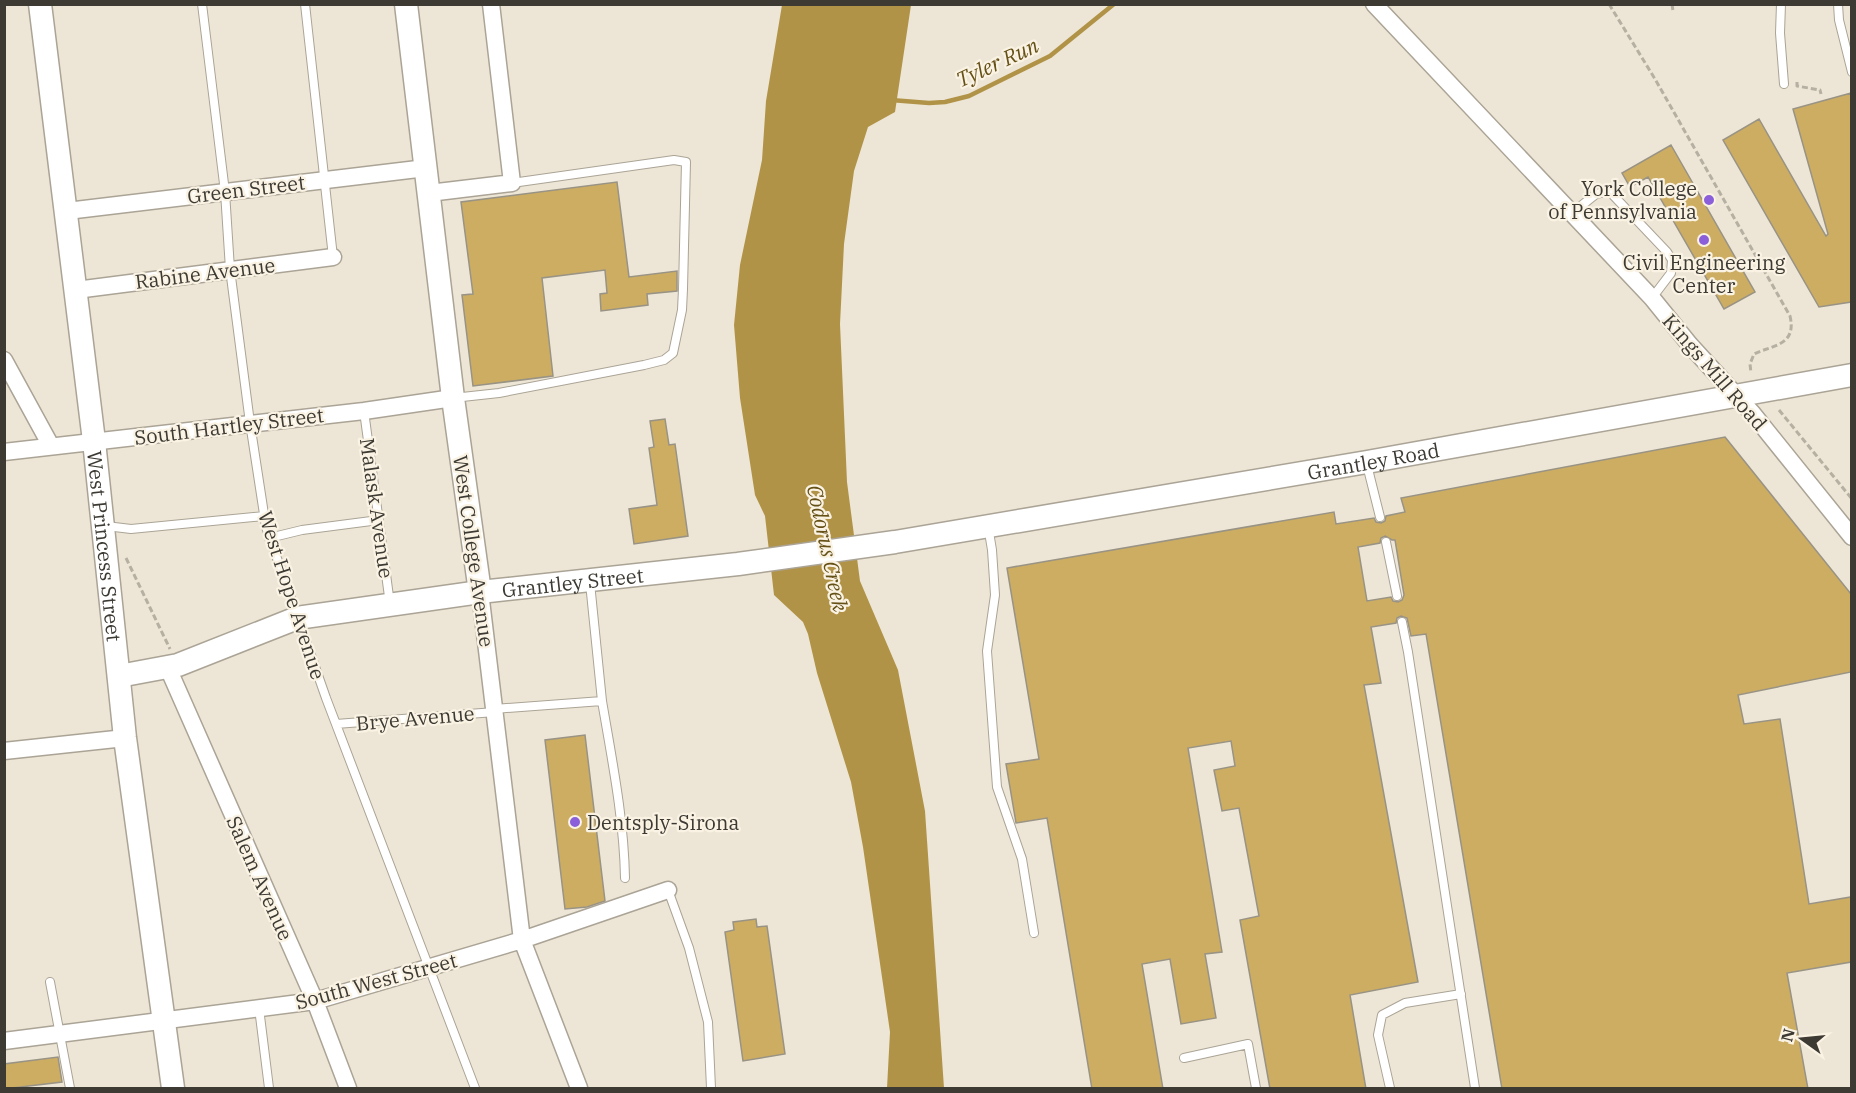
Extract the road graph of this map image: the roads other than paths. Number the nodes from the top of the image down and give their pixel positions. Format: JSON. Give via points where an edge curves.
{"nodes":[{"id":1,"x":40,"y":4,"type":"edge"},
{"id":2,"x":202,"y":4,"type":"edge"},
{"id":3,"x":305,"y":4,"type":"edge"},
{"id":4,"x":406,"y":4,"type":"edge"},
{"id":5,"x":491,"y":4,"type":"edge"},
{"id":6,"x":1374,"y":4,"type":"edge"},
{"id":7,"x":1781,"y":4,"type":"edge"},
{"id":8,"x":1838,"y":4,"type":"edge"},
{"id":9,"x":1851,"y":72,"type":"edge"},
{"id":10,"x":1784,"y":84,"type":"dead end"},
{"id":11,"x":426,"y":168,"type":"junction"},
{"id":12,"x":325,"y":179,"type":"junction"},
{"id":13,"x":512,"y":183,"type":"junction"},
{"id":14,"x":225,"y":192,"type":"junction"},
{"id":15,"x":429,"y":193,"type":"junction"},
{"id":16,"x":67,"y":211,"type":"junction"},
{"id":17,"x":1572,"y":213,"type":"junction"},
{"id":18,"x":333,"y":257,"type":"joint"},
{"id":19,"x":230,"y":269,"type":"junction"},
{"id":20,"x":76,"y":290,"type":"junction"},
{"id":21,"x":1652,"y":298,"type":"junction"},
{"id":22,"x":4,"y":360,"type":"edge"},
{"id":23,"x":1851,"y":375,"type":"edge"},
{"id":24,"x":1737,"y":396,"type":"junction"},
{"id":25,"x":453,"y":398,"type":"junction"},
{"id":26,"x":364,"y":411,"type":"junction"},
{"id":27,"x":250,"y":423,"type":"junction"},
{"id":28,"x":94,"y":441,"type":"junction"},
{"id":29,"x":51,"y":446,"type":"junction"},
{"id":30,"x":4,"y":452,"type":"edge"},
{"id":31,"x":1367,"y":462,"type":"junction"},
{"id":32,"x":264,"y":516,"type":"junction"},
{"id":33,"x":1380,"y":517,"type":"dead end"},
{"id":34,"x":378,"y":520,"type":"junction"},
{"id":35,"x":102,"y":525,"type":"junction"},
{"id":36,"x":987,"y":526,"type":"junction"},
{"id":37,"x":1851,"y":537,"type":"edge"},
{"id":38,"x":269,"y":538,"type":"junction"},
{"id":39,"x":895,"y":542,"type":"joint"},
{"id":40,"x":1386,"y":542,"type":"dead end"},
{"id":41,"x":590,"y":580,"type":"junction"},
{"id":42,"x":480,"y":592,"type":"junction"},
{"id":43,"x":1397,"y":596,"type":"dead end"},
{"id":44,"x":390,"y":606,"type":"junction"},
{"id":45,"x":297,"y":618,"type":"junction"},
{"id":46,"x":1402,"y":622,"type":"dead end"},
{"id":47,"x":173,"y":666,"type":"junction"},
{"id":48,"x":118,"y":676,"type":"junction"},
{"id":49,"x":602,"y":701,"type":"junction"},
{"id":50,"x":494,"y":711,"type":"junction"},
{"id":51,"x":336,"y":724,"type":"junction"},
{"id":52,"x":125,"y":738,"type":"junction"},
{"id":53,"x":4,"y":751,"type":"edge"},
{"id":54,"x":625,"y":878,"type":"dead end"},
{"id":55,"x":668,"y":890,"type":"joint"},
{"id":56,"x":1034,"y":933,"type":"dead end"},
{"id":57,"x":522,"y":940,"type":"junction"},
{"id":58,"x":428,"y":968,"type":"junction"},
{"id":59,"x":50,"y":982,"type":"dead end"},
{"id":60,"x":1461,"y":994,"type":"junction"},
{"id":61,"x":315,"y":1002,"type":"junction"},
{"id":62,"x":259,"y":1008,"type":"junction"},
{"id":63,"x":165,"y":1019,"type":"junction"},
{"id":64,"x":61,"y":1034,"type":"junction"},
{"id":65,"x":4,"y":1041,"type":"edge"},
{"id":66,"x":1184,"y":1058,"type":"dead end"},
{"id":67,"x":70,"y":1089,"type":"edge"},
{"id":68,"x":173,"y":1089,"type":"edge"},
{"id":69,"x":269,"y":1089,"type":"edge"},
{"id":70,"x":348,"y":1089,"type":"edge"},
{"id":71,"x":475,"y":1089,"type":"edge"},
{"id":72,"x":579,"y":1089,"type":"edge"},
{"id":73,"x":711,"y":1089,"type":"edge"},
{"id":74,"x":1256,"y":1089,"type":"edge"},
{"id":75,"x":1390,"y":1089,"type":"edge"},
{"id":76,"x":1475,"y":1089,"type":"edge"}],
"edges":[{"from":1,"to":16,"type":"street","name":"West Princess Street"},
{"from":2,"to":14,"type":"lane","name":"West Hope Avenue"},
{"from":3,"to":12,"type":"lane"},
{"from":4,"to":11,"type":"street","name":"West College Avenue"},
{"from":5,"to":13,"type":"street"},
{"from":6,"to":17,"type":"street","name":"Kings Mill Road"},
{"from":7,"to":10,"type":"lane"},
{"from":8,"to":9,"type":"lane"},
{"from":11,"to":12,"type":"street","name":"Green Street"},
{"from":11,"to":15,"type":"street","name":"West College Avenue"},
{"from":12,"to":14,"type":"street","name":"Green Street"},
{"from":12,"to":18,"type":"lane"},
{"from":13,"to":15,"type":"street"},
{"from":13,"to":25,"type":"lane","via":[[675,160],[686,162],[682,300],[673,354],[644,365]]},
{"from":14,"to":16,"type":"street","name":"Green Street"},
{"from":14,"to":19,"type":"lane","name":"West Hope Avenue"},
{"from":15,"to":25,"type":"street","name":"West College Avenue"},
{"from":16,"to":20,"type":"street","name":"West Princess Street"},
{"from":17,"to":21,"type":"street","name":"Kings Mill Road"},
{"from":17,"to":21,"type":"lane","via":[[1596,194],[1605,192],[1622,203],[1672,260],[1671,273]]},
{"from":18,"to":19,"type":"street","name":"Rabine Avenue"},
{"from":19,"to":20,"type":"street","name":"Rabine Avenue"},
{"from":19,"to":27,"type":"lane","name":"West Hope Avenue"},
{"from":20,"to":28,"type":"street","name":"West Princess Street"},
{"from":21,"to":24,"type":"street","name":"Kings Mill Road"},
{"from":22,"to":29,"type":"street"},
{"from":23,"to":24,"type":"street","name":"Grantley Road"},
{"from":24,"to":31,"type":"street","name":"Grantley Road"},
{"from":24,"to":37,"type":"street","name":"Kings Mill Road"},
{"from":25,"to":26,"type":"street","name":"South Hartley Street"},
{"from":25,"to":42,"type":"street","name":"West College Avenue"},
{"from":26,"to":27,"type":"street","name":"South Hartley Street"},
{"from":26,"to":34,"type":"lane","name":"Malask Avenue"},
{"from":27,"to":28,"type":"street","name":"South Hartley Street"},
{"from":27,"to":32,"type":"lane","name":"West Hope Avenue"},
{"from":28,"to":29,"type":"street","name":"South Hartley Street"},
{"from":28,"to":35,"type":"street","name":"West Princess Street"},
{"from":29,"to":30,"type":"street","name":"South Hartley Street"},
{"from":31,"to":33,"type":"lane"},
{"from":31,"to":36,"type":"street","name":"Grantley Road"},
{"from":32,"to":35,"type":"lane","via":[[131,529]]},
{"from":32,"to":38,"type":"lane","name":"West Hope Avenue"},
{"from":34,"to":38,"type":"lane"},
{"from":34,"to":44,"type":"lane","name":"Malask Avenue"},
{"from":35,"to":48,"type":"street","name":"West Princess Street"},
{"from":36,"to":39,"type":"street","name":"Grantley Road"},
{"from":36,"to":56,"type":"lane","via":[[995,595],[987,651],[997,787],[1022,860]]},
{"from":38,"to":45,"type":"lane","name":"West Hope Avenue"},
{"from":39,"to":41,"type":"street","name":"Grantley Street"},
{"from":40,"to":43,"type":"lane"},
{"from":41,"to":42,"type":"street","name":"Grantley Street"},
{"from":41,"to":49,"type":"lane"},
{"from":42,"to":44,"type":"street","name":"Grantley Street"},
{"from":42,"to":50,"type":"street","name":"West College Avenue"},
{"from":44,"to":45,"type":"street","name":"Grantley Street"},
{"from":45,"to":47,"type":"street","name":"Grantley Street"},
{"from":45,"to":51,"type":"lane","name":"West Hope Avenue"},
{"from":46,"to":60,"type":"lane"},
{"from":47,"to":48,"type":"street","name":"Grantley Street"},
{"from":47,"to":61,"type":"street","name":"Salem Avenue"},
{"from":48,"to":52,"type":"street","name":"West Princess Street"},
{"from":49,"to":50,"type":"lane","name":"Brye Avenue"},
{"from":49,"to":54,"type":"lane","via":[[617,784]]},
{"from":50,"to":51,"type":"lane","name":"Brye Avenue"},
{"from":50,"to":57,"type":"street","name":"West College Avenue"},
{"from":51,"to":58,"type":"lane","name":"West Hope Avenue"},
{"from":52,"to":53,"type":"street"},
{"from":52,"to":63,"type":"street","name":"West Princess Street"},
{"from":55,"to":57,"type":"street","name":"South West Street"},
{"from":55,"to":73,"type":"lane","via":[[689,948],[708,1022]]},
{"from":57,"to":58,"type":"street","name":"South West Street"},
{"from":57,"to":72,"type":"street","name":"West College Avenue"},
{"from":58,"to":61,"type":"street","name":"South West Street"},
{"from":58,"to":71,"type":"lane","name":"West Hope Avenue"},
{"from":59,"to":64,"type":"lane"},
{"from":60,"to":75,"type":"lane","via":[[1405,1003],[1382,1015],[1378,1035]]},
{"from":60,"to":76,"type":"lane"},
{"from":61,"to":62,"type":"street","name":"South West Street"},
{"from":61,"to":70,"type":"street","name":"Salem Avenue"},
{"from":62,"to":63,"type":"street","name":"South West Street"},
{"from":62,"to":69,"type":"lane"},
{"from":63,"to":64,"type":"street","name":"South West Street"},
{"from":63,"to":68,"type":"street","name":"West Princess Street"},
{"from":64,"to":65,"type":"street","name":"South West Street"},
{"from":64,"to":67,"type":"lane"},
{"from":66,"to":74,"type":"lane","via":[[1248,1044]]}]}
